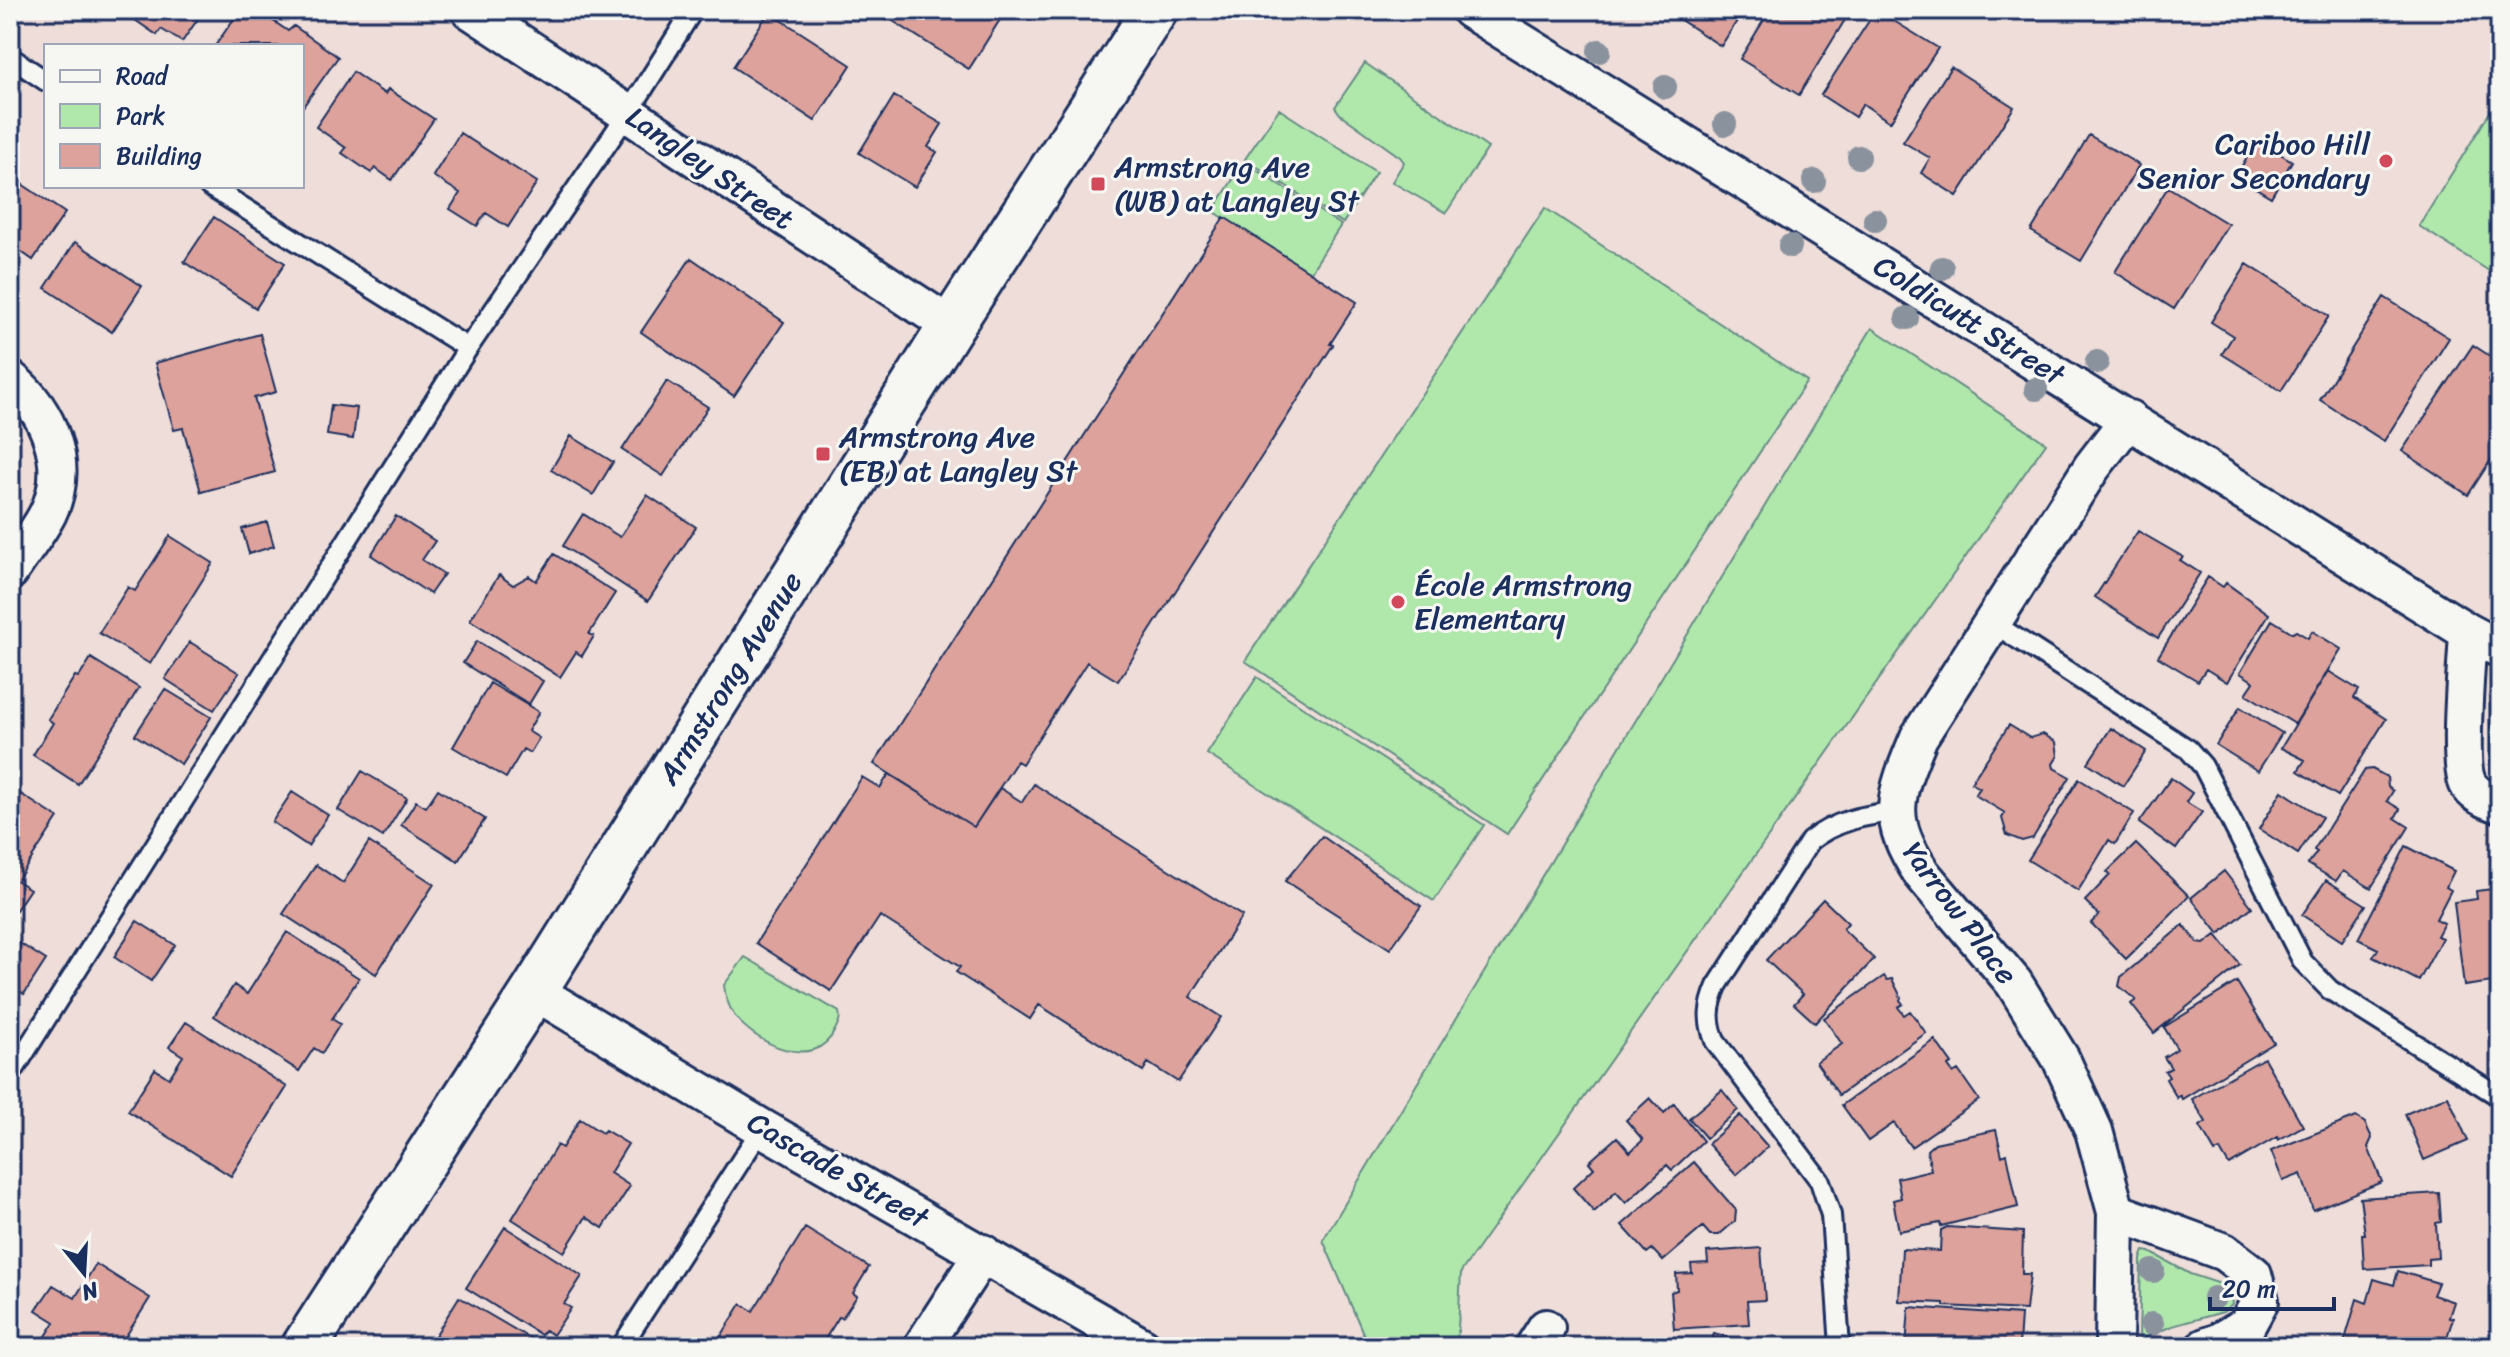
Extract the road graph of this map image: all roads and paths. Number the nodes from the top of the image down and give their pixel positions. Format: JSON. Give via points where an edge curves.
{"nodes":[{"id":1,"x":470,"y":10,"type":"edge"},
{"id":2,"x":693,"y":10,"type":"edge"},
{"id":3,"x":1155,"y":10,"type":"edge"},
{"id":4,"x":1470,"y":10,"type":"edge"},
{"id":5,"x":10,"y":57,"type":"edge"},
{"id":6,"x":44,"y":80,"type":"edge"},
{"id":7,"x":628,"y":113,"type":"junction"},
{"id":8,"x":212,"y":188,"type":"edge"},
{"id":9,"x":951,"y":326,"type":"junction"},
{"id":10,"x":468,"y":348,"type":"junction"},
{"id":11,"x":10,"y":379,"type":"edge"},
{"id":12,"x":2129,"y":419,"type":"junction"},
{"id":13,"x":10,"y":571,"type":"edge"},
{"id":14,"x":1993,"y":623,"type":"junction"},
{"id":15,"x":2468,"y":632,"type":"junction"},
{"id":16,"x":2500,"y":649,"type":"edge"},
{"id":17,"x":2500,"y":804,"type":"edge"},
{"id":18,"x":1897,"y":811,"type":"junction"},
{"id":19,"x":534,"y":991,"type":"junction"},
{"id":20,"x":10,"y":1076,"type":"edge"},
{"id":21,"x":2500,"y":1097,"type":"edge"},
{"id":22,"x":762,"y":1128,"type":"junction"},
{"id":23,"x":2116,"y":1212,"type":"junction"},
{"id":24,"x":983,"y":1253,"type":"junction"},
{"id":25,"x":304,"y":1347,"type":"edge"},
{"id":26,"x":621,"y":1347,"type":"edge"},
{"id":27,"x":922,"y":1347,"type":"edge"},
{"id":28,"x":1143,"y":1347,"type":"edge"},
{"id":29,"x":1840,"y":1347,"type":"edge"},
{"id":30,"x":2114,"y":1347,"type":"edge"},
{"id":31,"x":2205,"y":1347,"type":"edge"}],
"edges":[{"from":1,"to":7,"type":"street","name":"Langley Street"},
{"from":2,"to":7,"type":"lane"},
{"from":3,"to":9,"type":"street","name":"Armstrong Avenue"},
{"from":4,"to":12,"type":"street","name":"Coldicutt Street"},
{"from":5,"to":6,"type":"lane"},
{"from":7,"to":9,"type":"street","name":"Langley Street"},
{"from":7,"to":10,"type":"lane"},
{"from":8,"to":10,"type":"lane"},
{"from":9,"to":19,"type":"street","name":"Armstrong Avenue"},
{"from":10,"to":20,"type":"lane"},
{"from":11,"to":13,"type":"street","via":[[47,424],[58,473],[47,515]]},
{"from":12,"to":14,"type":"street","name":"Yarrow Place","via":[[2092,467]]},
{"from":12,"to":15,"type":"street","name":"Coldicutt Street"},
{"from":14,"to":18,"type":"street","name":"Yarrow Place","via":[[1919,737],[1903,775]]},
{"from":14,"to":21,"type":"lane","via":[[2188,749],[2203,766],[2303,962],[2330,990]]},
{"from":15,"to":16,"type":"street","name":"Coldicutt Street"},
{"from":15,"to":17,"type":"street","via":[[2463,759],[2469,785]]},
{"from":18,"to":23,"type":"street","name":"Yarrow Place","via":[[1903,842],[1922,874],[2014,983],[2061,1059],[2094,1131]]},
{"from":18,"to":29,"type":"lane","via":[[1842,821],[1810,841],[1709,1005],[1715,1041],[1820,1181],[1831,1215]]},
{"from":19,"to":22,"type":"street","name":"Cascade Street"},
{"from":19,"to":25,"type":"street","name":"Armstrong Avenue"},
{"from":22,"to":24,"type":"street","name":"Cascade Street"},
{"from":22,"to":26,"type":"lane"},
{"from":23,"to":30,"type":"street","name":"Yarrow Place"},
{"from":23,"to":31,"type":"street","via":[[2224,1252],[2253,1274],[2260,1301],[2247,1325]]},
{"from":24,"to":27,"type":"street"},
{"from":24,"to":28,"type":"street","name":"Cascade Street"}]}
